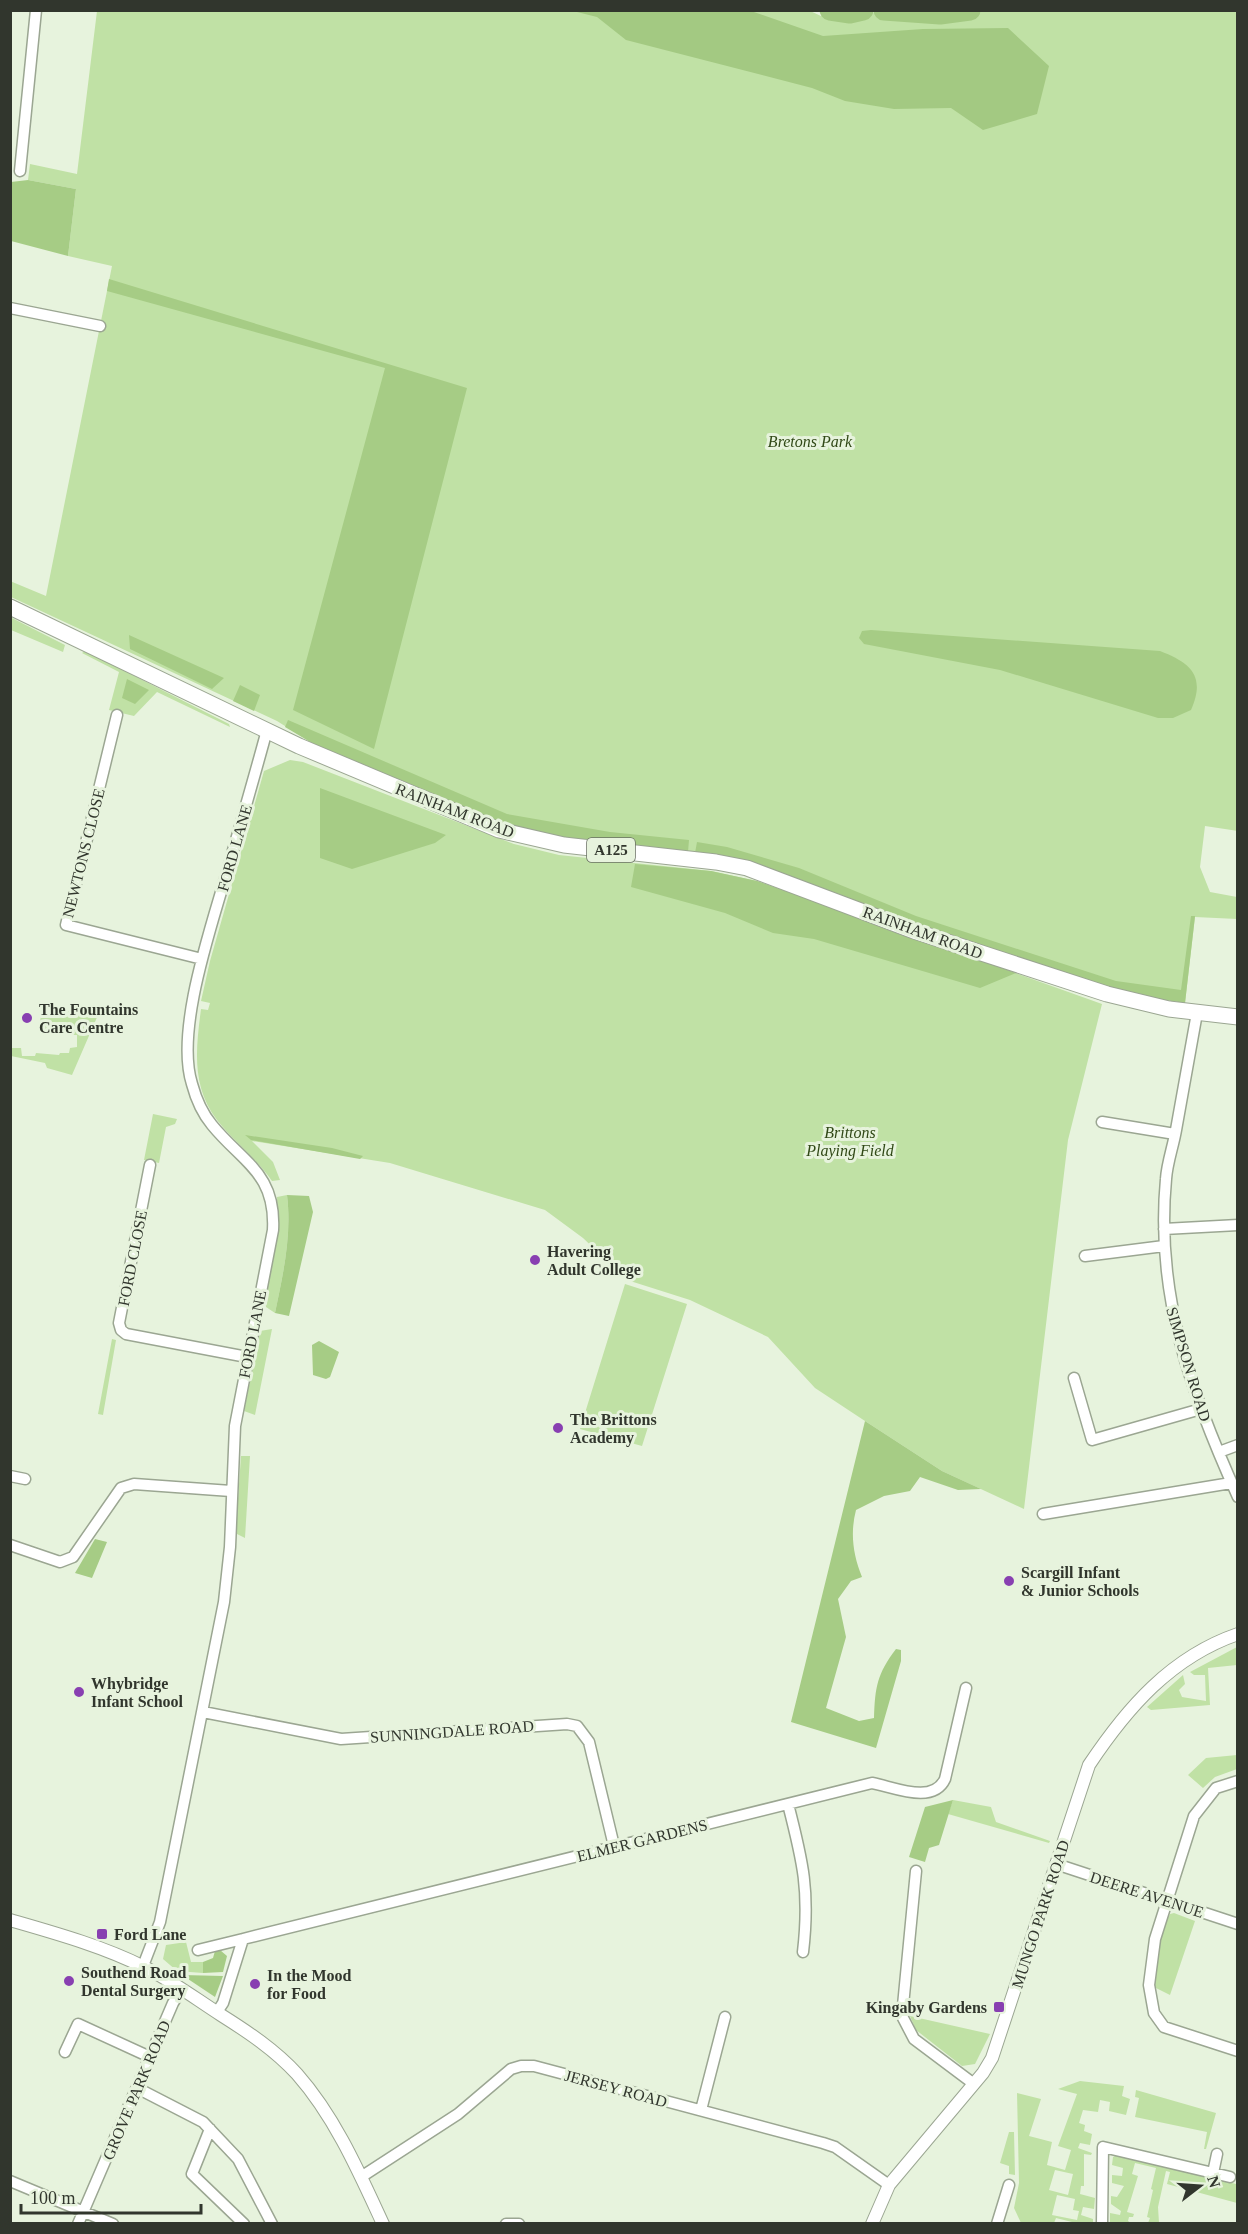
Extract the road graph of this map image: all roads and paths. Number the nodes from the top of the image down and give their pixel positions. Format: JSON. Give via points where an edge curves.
{"nodes":[{"id":1,"x":36,"y":10,"type":"edge"},
{"id":2,"x":20,"y":171,"type":"dead end"},
{"id":3,"x":10,"y":308,"type":"edge"},
{"id":4,"x":100,"y":326,"type":"dead end"},
{"id":5,"x":10,"y":607,"type":"edge"},
{"id":6,"x":117,"y":715,"type":"dead end"},
{"id":7,"x":267,"y":730,"type":"junction"},
{"id":8,"x":202,"y":959,"type":"junction"},
{"id":9,"x":1197,"y":1013,"type":"junction"},
{"id":10,"x":1238,"y":1017,"type":"edge"},
{"id":11,"x":1102,"y":1122,"type":"dead end"},
{"id":12,"x":1175,"y":1134,"type":"junction"},
{"id":13,"x":150,"y":1165,"type":"dead end"},
{"id":14,"x":1238,"y":1225,"type":"edge"},
{"id":15,"x":1164,"y":1229,"type":"junction"},
{"id":16,"x":1164,"y":1246,"type":"junction"},
{"id":17,"x":1085,"y":1256,"type":"dead end"},
{"id":18,"x":247,"y":1357,"type":"junction"},
{"id":19,"x":1074,"y":1378,"type":"dead end"},
{"id":20,"x":1201,"y":1409,"type":"junction"},
{"id":21,"x":1238,"y":1445,"type":"edge"},
{"id":22,"x":1219,"y":1452,"type":"junction"},
{"id":23,"x":10,"y":1476,"type":"edge"},
{"id":24,"x":25,"y":1479,"type":"dead end"},
{"id":25,"x":1232,"y":1483,"type":"junction"},
{"id":26,"x":231,"y":1491,"type":"junction"},
{"id":27,"x":1238,"y":1497,"type":"edge"},
{"id":28,"x":1042,"y":1515,"type":"dead end"},
{"id":29,"x":10,"y":1545,"type":"edge"},
{"id":30,"x":1238,"y":1634,"type":"edge"},
{"id":31,"x":966,"y":1688,"type":"dead end"},
{"id":32,"x":203,"y":1712,"type":"junction"},
{"id":33,"x":1238,"y":1780,"type":"edge"},
{"id":34,"x":788,"y":1804,"type":"junction"},
{"id":35,"x":614,"y":1846,"type":"junction"},
{"id":36,"x":1056,"y":1864,"type":"junction"},
{"id":37,"x":916,"y":1871,"type":"dead end"},
{"id":38,"x":1167,"y":1901,"type":"junction"},
{"id":39,"x":10,"y":1920,"type":"edge"},
{"id":40,"x":1238,"y":1924,"type":"edge"},
{"id":41,"x":243,"y":1939,"type":"junction"},
{"id":42,"x":198,"y":1950,"type":"dead end"},
{"id":43,"x":803,"y":1952,"type":"dead end"},
{"id":44,"x":143,"y":1966,"type":"junction"},
{"id":45,"x":181,"y":1990,"type":"junction"},
{"id":46,"x":217,"y":2012,"type":"junction"},
{"id":47,"x":725,"y":2017,"type":"dead end"},
{"id":48,"x":1238,"y":2051,"type":"edge"},
{"id":49,"x":65,"y":2052,"type":"dead end"},
{"id":50,"x":150,"y":2057,"type":"junction"},
{"id":51,"x":974,"y":2084,"type":"junction"},
{"id":52,"x":137,"y":2088,"type":"junction"},
{"id":53,"x":701,"y":2110,"type":"junction"},
{"id":54,"x":210,"y":2129,"type":"junction"},
{"id":55,"x":1217,"y":2154,"type":"dead end"},
{"id":56,"x":1213,"y":2173,"type":"junction"},
{"id":57,"x":361,"y":2177,"type":"junction"},
{"id":58,"x":1230,"y":2177,"type":"dead end"},
{"id":59,"x":10,"y":2181,"type":"edge"},
{"id":60,"x":889,"y":2185,"type":"junction"},
{"id":61,"x":1009,"y":2185,"type":"dead end"},
{"id":62,"x":84,"y":2210,"type":"junction"},
{"id":63,"x":78,"y":2223,"type":"edge"},
{"id":64,"x":113,"y":2223,"type":"edge"},
{"id":65,"x":244,"y":2223,"type":"edge"},
{"id":66,"x":272,"y":2223,"type":"edge"},
{"id":67,"x":383,"y":2223,"type":"edge"},
{"id":68,"x":506,"y":2223,"type":"edge"},
{"id":69,"x":519,"y":2223,"type":"edge"},
{"id":70,"x":872,"y":2223,"type":"edge"},
{"id":71,"x":997,"y":2223,"type":"edge"},
{"id":72,"x":1102,"y":2223,"type":"edge"}],
"edges":[{"from":1,"to":2,"type":"street"},
{"from":3,"to":4,"type":"street"},
{"from":5,"to":7,"type":"main road","name":"RAINHAM ROAD","number":"A125"},
{"from":6,"to":8,"type":"street","name":"NEWTONS CLOSE","via":[[66,925]]},
{"from":7,"to":8,"type":"street","name":"FORD LANE"},
{"from":7,"to":9,"type":"main road","name":"RAINHAM ROAD","number":"A125","via":[[499,830],[564,844],[747,868],[914,931],[1107,994]]},
{"from":8,"to":18,"type":"street","name":"FORD LANE","via":[[189,1045],[191,1081],[199,1106],[211,1124],[266,1183],[274,1212]]},
{"from":9,"to":10,"type":"main road","name":"RAINHAM ROAD","number":"A125"},
{"from":9,"to":12,"type":"street","name":"SIMPSON ROAD"},
{"from":11,"to":12,"type":"street"},
{"from":12,"to":15,"type":"street","name":"SIMPSON ROAD","via":[[1166,1178]]},
{"from":13,"to":18,"type":"street","name":"FORD CLOSE","via":[[119,1323],[121,1330]]},
{"from":14,"to":15,"type":"street"},
{"from":15,"to":16,"type":"street","name":"SIMPSON ROAD"},
{"from":16,"to":17,"type":"street"},
{"from":16,"to":20,"type":"street","name":"SIMPSON ROAD","via":[[1168,1295]]},
{"from":18,"to":26,"type":"street","name":"FORD LANE","via":[[235,1426]]},
{"from":19,"to":20,"type":"street","via":[[1092,1440]]},
{"from":20,"to":22,"type":"street","name":"SIMPSON ROAD"},
{"from":21,"to":22,"type":"street"},
{"from":22,"to":25,"type":"street","name":"SIMPSON ROAD"},
{"from":23,"to":24,"type":"street"},
{"from":25,"to":27,"type":"street","name":"SIMPSON ROAD"},
{"from":25,"to":28,"type":"street"},
{"from":26,"to":29,"type":"street","via":[[134,1484],[121,1488],[67,1561]]},
{"from":26,"to":32,"type":"street","name":"FORD LANE","via":[[226,1591]]},
{"from":30,"to":36,"type":"street","name":"MUNGO PARK ROAD","via":[[1167,1672],[1117,1724],[1089,1765]]},
{"from":31,"to":34,"type":"street","name":"ELMER GARDENS","via":[[945,1779],[939,1789],[927,1794],[872,1783]]},
{"from":32,"to":35,"type":"street","name":"SUNNINGDALE ROAD","via":[[340,1739],[577,1726],[589,1742]]},
{"from":32,"to":44,"type":"street","name":"FORD LANE","via":[[159,1929]]},
{"from":33,"to":38,"type":"street","via":[[1216,1788],[1194,1816]]},
{"from":34,"to":35,"type":"street","name":"ELMER GARDENS"},
{"from":34,"to":43,"type":"street","via":[[804,1866],[808,1908]]},
{"from":35,"to":41,"type":"street","name":"ELMER GARDENS"},
{"from":36,"to":38,"type":"street","name":"DEERE AVENUE"},
{"from":36,"to":51,"type":"street","name":"MUNGO PARK ROAD","via":[[999,2044]]},
{"from":37,"to":51,"type":"street","via":[[902,2016],[914,2039]]},
{"from":38,"to":40,"type":"street","name":"DEERE AVENUE"},
{"from":38,"to":48,"type":"street","via":[[1155,1939],[1149,1985],[1154,2013],[1164,2027]]},
{"from":39,"to":44,"type":"street"},
{"from":41,"to":42,"type":"street","name":"ELMER GARDENS"},
{"from":41,"to":46,"type":"street"},
{"from":44,"to":45,"type":"street"},
{"from":45,"to":46,"type":"street"},
{"from":45,"to":50,"type":"street","name":"GROVE PARK ROAD"},
{"from":46,"to":57,"type":"street","via":[[296,2072],[324,2110]]},
{"from":47,"to":53,"type":"street"},
{"from":49,"to":50,"type":"street","via":[[78,2024]]},
{"from":50,"to":52,"type":"street","name":"GROVE PARK ROAD"},
{"from":51,"to":60,"type":"street","name":"MUNGO PARK ROAD"},
{"from":52,"to":54,"type":"street"},
{"from":52,"to":62,"type":"street","name":"GROVE PARK ROAD"},
{"from":53,"to":57,"type":"street","name":"JERSEY ROAD","via":[[534,2066],[521,2066],[511,2069],[458,2114]]},
{"from":53,"to":60,"type":"street","name":"JERSEY ROAD","via":[[835,2147]]},
{"from":54,"to":65,"type":"street","via":[[192,2174]]},
{"from":54,"to":66,"type":"street","via":[[238,2158]]},
{"from":55,"to":56,"type":"street"},
{"from":56,"to":58,"type":"street"},
{"from":56,"to":72,"type":"street","via":[[1103,2147]]},
{"from":57,"to":67,"type":"street"},
{"from":59,"to":62,"type":"street"},
{"from":60,"to":70,"type":"street","name":"MUNGO PARK ROAD"},
{"from":61,"to":71,"type":"street"},
{"from":62,"to":63,"type":"street","name":"GROVE PARK ROAD"},
{"from":62,"to":64,"type":"street"},
{"from":68,"to":69,"type":"street"}]}
